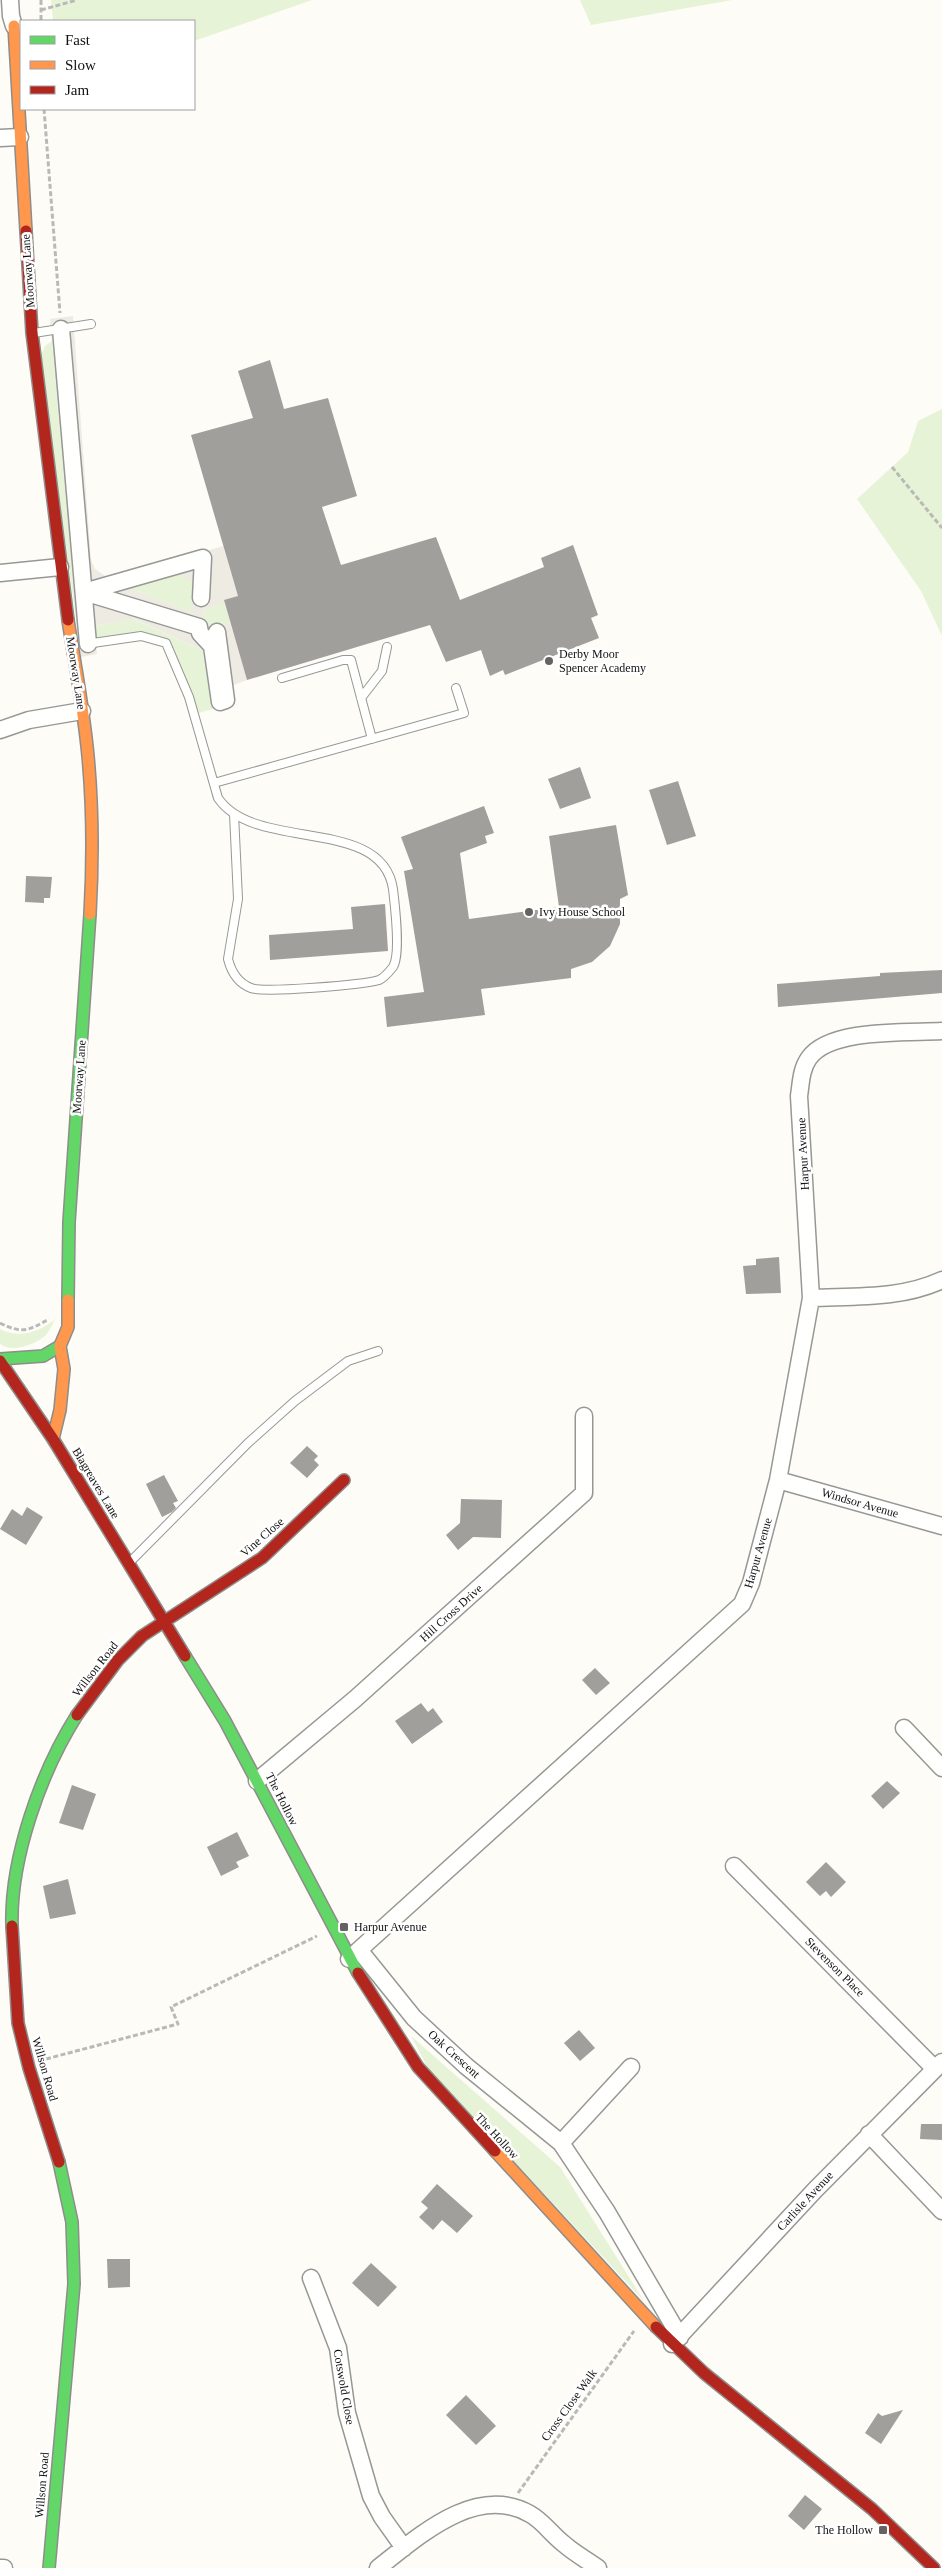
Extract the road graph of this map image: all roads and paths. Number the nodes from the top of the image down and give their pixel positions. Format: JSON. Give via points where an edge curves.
{"nodes":[{"id":1,"x":10,"y":0,"type":"edge"},
{"id":2,"x":40,"y":0,"type":"edge"},
{"id":3,"x":77,"y":0,"type":"edge"},
{"id":4,"x":41,"y":10,"type":"junction"},
{"id":5,"x":41,"y":20,"type":"edge"},
{"id":6,"x":14,"y":26,"type":"joint"},
{"id":7,"x":44,"y":110,"type":"edge"},
{"id":8,"x":20,"y":137,"type":"junction"},
{"id":9,"x":0,"y":138,"type":"edge"},
{"id":10,"x":91,"y":324,"type":"dead end"},
{"id":11,"x":61,"y":328,"type":"junction"},
{"id":12,"x":32,"y":333,"type":"junction"},
{"id":13,"x":892,"y":467,"type":"dead end"},
{"id":14,"x":942,"y":528,"type":"edge"},
{"id":15,"x":60,"y":566,"type":"junction"},
{"id":16,"x":0,"y":573,"type":"edge"},
{"id":17,"x":84,"y":592,"type":"junction"},
{"id":18,"x":201,"y":598,"type":"dead end"},
{"id":19,"x":217,"y":632,"type":"dead end"},
{"id":20,"x":88,"y":644,"type":"junction"},
{"id":21,"x":71,"y":646,"type":"junction"},
{"id":22,"x":387,"y":647,"type":"dead end"},
{"id":23,"x":282,"y":678,"type":"dead end"},
{"id":24,"x":456,"y":688,"type":"dead end"},
{"id":25,"x":361,"y":698,"type":"junction"},
{"id":26,"x":82,"y":711,"type":"junction"},
{"id":27,"x":0,"y":730,"type":"edge"},
{"id":28,"x":372,"y":739,"type":"junction"},
{"id":29,"x":214,"y":783,"type":"junction"},
{"id":30,"x":234,"y":814,"type":"junction"},
{"id":31,"x":942,"y":1031,"type":"edge"},
{"id":32,"x":942,"y":1280,"type":"edge"},
{"id":33,"x":811,"y":1298,"type":"junction"},
{"id":34,"x":69,"y":1308,"type":"junction"},
{"id":35,"x":0,"y":1323,"type":"edge"},
{"id":36,"x":60,"y":1346,"type":"junction"},
{"id":37,"x":378,"y":1351,"type":"dead end"},
{"id":38,"x":0,"y":1360,"type":"edge"},
{"id":39,"x":584,"y":1416,"type":"dead end"},
{"id":40,"x":53,"y":1439,"type":"junction"},
{"id":41,"x":344,"y":1480,"type":"dead end"},
{"id":42,"x":778,"y":1480,"type":"junction"},
{"id":43,"x":942,"y":1526,"type":"edge"},
{"id":44,"x":128,"y":1564,"type":"junction"},
{"id":45,"x":164,"y":1622,"type":"junction"},
{"id":46,"x":904,"y":1728,"type":"dead end"},
{"id":47,"x":942,"y":1768,"type":"edge"},
{"id":48,"x":257,"y":1781,"type":"junction"},
{"id":49,"x":734,"y":1866,"type":"dead end"},
{"id":50,"x":333,"y":1928,"type":"junction"},
{"id":51,"x":354,"y":1955,"type":"junction"},
{"id":52,"x":7,"y":1964,"type":"edge"},
{"id":53,"x":29,"y":2063,"type":"junction"},
{"id":54,"x":938,"y":2066,"type":"edge"},
{"id":55,"x":631,"y":2067,"type":"dead end"},
{"id":56,"x":869,"y":2134,"type":"junction"},
{"id":57,"x":561,"y":2143,"type":"junction"},
{"id":58,"x":942,"y":2211,"type":"edge"},
{"id":59,"x":310,"y":2278,"type":"dead end"},
{"id":60,"x":645,"y":2316,"type":"junction"},
{"id":61,"x":676,"y":2340,"type":"junction"},
{"id":62,"x":510,"y":2506,"type":"junction"},
{"id":63,"x":404,"y":2548,"type":"junction"},
{"id":64,"x":0,"y":2568,"type":"edge"},
{"id":65,"x":4,"y":2568,"type":"edge"},
{"id":66,"x":49,"y":2568,"type":"edge"},
{"id":67,"x":378,"y":2568,"type":"edge"},
{"id":68,"x":598,"y":2568,"type":"edge"},
{"id":69,"x":934,"y":2568,"type":"edge"}],
"edges":[{"from":1,"to":6,"type":"street","name":"Moorway Lane"},
{"from":2,"to":4,"type":"path"},
{"from":3,"to":4,"type":"path"},
{"from":4,"to":5,"type":"path"},
{"from":6,"to":8,"type":"street","name":"Moorway Lane"},
{"from":7,"to":11,"type":"path"},
{"from":8,"to":9,"type":"street"},
{"from":8,"to":12,"type":"street","name":"Moorway Lane"},
{"from":10,"to":11,"type":"lane"},
{"from":11,"to":12,"type":"lane"},
{"from":11,"to":17,"type":"street"},
{"from":12,"to":15,"type":"street","name":"Moorway Lane"},
{"from":13,"to":14,"type":"path"},
{"from":15,"to":16,"type":"street"},
{"from":15,"to":21,"type":"street","name":"Moorway Lane"},
{"from":17,"to":18,"type":"street","via":[[203,558]]},
{"from":17,"to":19,"type":"street","via":[[199,627],[200,633],[212,646],[220,702],[226,700]]},
{"from":17,"to":20,"type":"street"},
{"from":20,"to":21,"type":"lane"},
{"from":20,"to":29,"type":"lane","via":[[141,636],[170,647],[189,697]]},
{"from":21,"to":26,"type":"street","name":"Moorway Lane"},
{"from":22,"to":25,"type":"lane","via":[[382,671]]},
{"from":23,"to":25,"type":"lane","via":[[351,660]]},
{"from":24,"to":28,"type":"lane","via":[[464,713]]},
{"from":25,"to":28,"type":"lane"},
{"from":26,"to":27,"type":"street","via":[[29,720]]},
{"from":26,"to":34,"type":"street","name":"Moorway Lane","via":[[91,790],[92,877],[70,1222]]},
{"from":28,"to":29,"type":"lane"},
{"from":29,"to":30,"type":"lane","via":[[218,798]]},
{"from":30,"to":30,"type":"lane","via":[[263,826],[362,848],[374,856],[386,870],[392,887],[397,956],[382,979],[364,984],[258,990],[241,981],[230,968],[228,959],[238,899]]},
{"from":31,"to":33,"type":"street","name":"Harpur Avenue","via":[[851,1037],[824,1044],[808,1059],[799,1096]]},
{"from":32,"to":33,"type":"street","via":[[922,1290],[895,1295]]},
{"from":33,"to":42,"type":"street","name":"Harpur Avenue"},
{"from":34,"to":35,"type":"path","via":[[29,1330],[15,1330]]},
{"from":34,"to":36,"type":"street","name":"Moorway Lane","via":[[68,1327]]},
{"from":36,"to":38,"type":"street","via":[[43,1356]]},
{"from":36,"to":40,"type":"street","name":"Moorway Lane","via":[[64,1369]]},
{"from":37,"to":44,"type":"lane","via":[[348,1361],[295,1401],[248,1443]]},
{"from":38,"to":40,"type":"street","name":"Blagreaves Lane"},
{"from":39,"to":48,"type":"street","name":"Hill Cross Drive","via":[[584,1493],[355,1699]]},
{"from":40,"to":44,"type":"street","name":"Blagreaves Lane"},
{"from":41,"to":45,"type":"street","name":"Vine Close","via":[[262,1558]]},
{"from":42,"to":43,"type":"street","name":"Windsor Avenue"},
{"from":42,"to":51,"type":"street","name":"Harpur Avenue","via":[[751,1583],[742,1604]]},
{"from":44,"to":45,"type":"street","name":"Blagreaves Lane"},
{"from":45,"to":48,"type":"street","name":"The Hollow","via":[[225,1721]]},
{"from":45,"to":52,"type":"street","name":"Willson Road","via":[[137,1641],[116,1662],[64,1737],[32,1817],[19,1862]]},
{"from":46,"to":47,"type":"street"},
{"from":48,"to":50,"type":"street","name":"The Hollow"},
{"from":49,"to":54,"type":"street","name":"Stevenson Place"},
{"from":50,"to":51,"type":"street","name":"The Hollow"},
{"from":50,"to":53,"type":"path","via":[[171,2007],[178,2024]]},
{"from":51,"to":57,"type":"street","name":"Oak Crescent","via":[[414,2018],[466,2066]]},
{"from":51,"to":60,"type":"street","name":"The Hollow","via":[[423,2073]]},
{"from":52,"to":53,"type":"street","name":"Willson Road"},
{"from":53,"to":66,"type":"street","name":"Willson Road","via":[[66,2186],[74,2241],[74,2284]]},
{"from":54,"to":56,"type":"street","name":"Carlisle Avenue"},
{"from":55,"to":57,"type":"street"},
{"from":56,"to":58,"type":"street"},
{"from":56,"to":61,"type":"street","name":"Carlisle Avenue"},
{"from":57,"to":61,"type":"street","name":"Oak Crescent","via":[[607,2212]]},
{"from":59,"to":63,"type":"street","name":"Cotswold Close","via":[[338,2348],[347,2414],[372,2496]]},
{"from":60,"to":61,"type":"street","name":"The Hollow"},
{"from":60,"to":62,"type":"path","name":"Cross Close Walk"},
{"from":61,"to":69,"type":"street","name":"The Hollow","via":[[714,2383],[865,2502]]},
{"from":62,"to":63,"type":"street","via":[[488,2504],[465,2509]]},
{"from":62,"to":68,"type":"street","via":[[530,2514],[565,2545]]},
{"from":63,"to":67,"type":"street"},
{"from":64,"to":65,"type":"street"}]}
